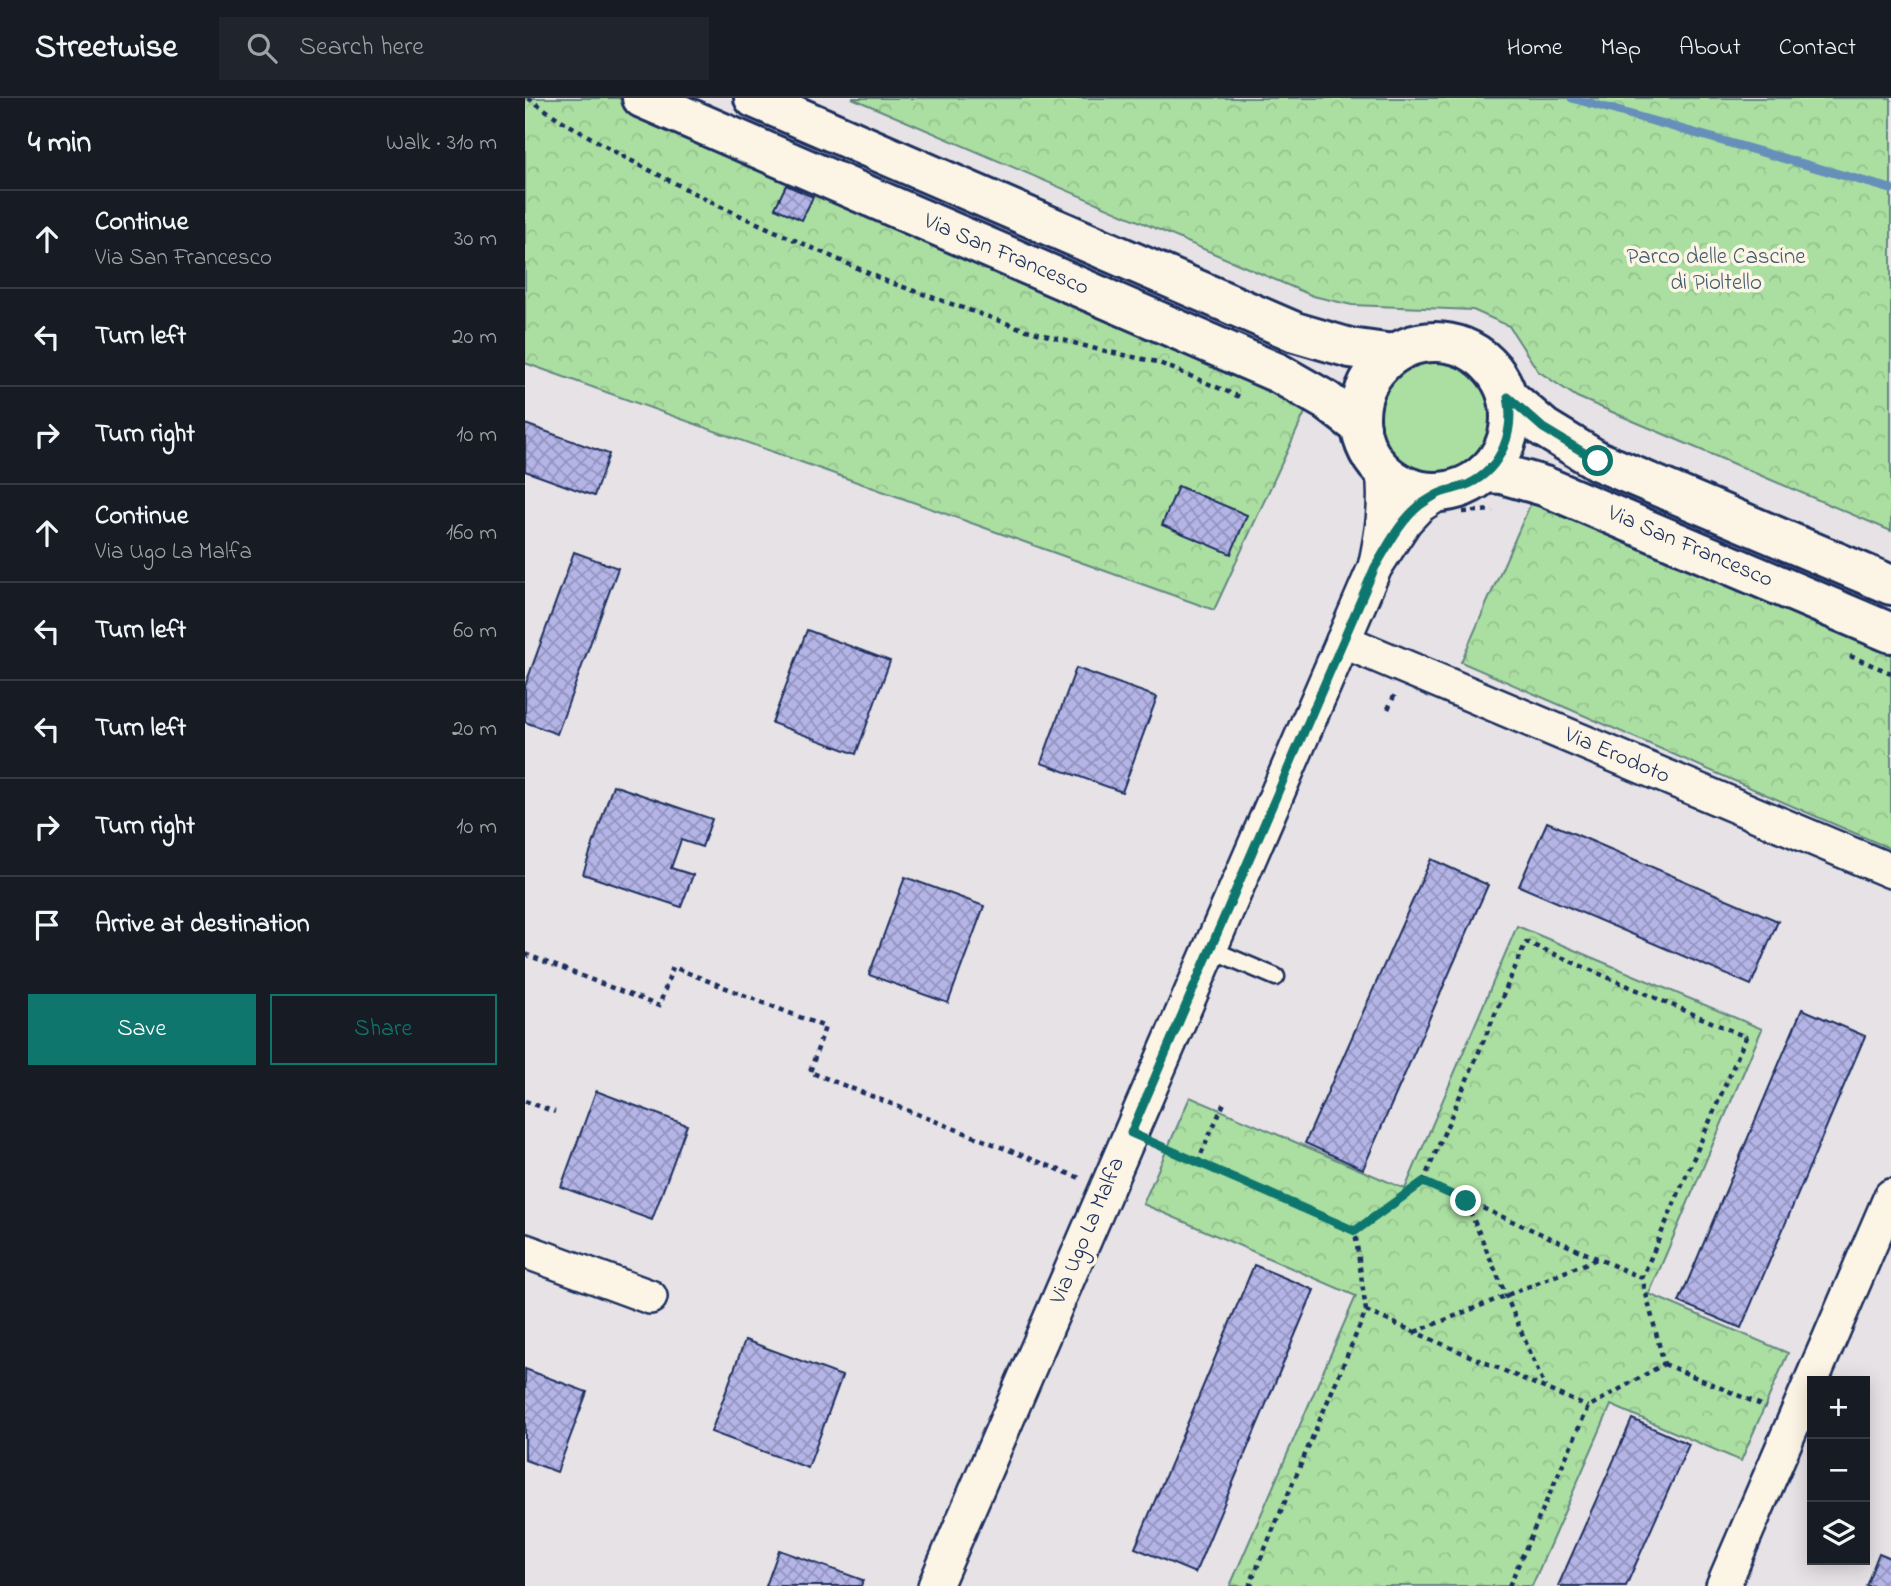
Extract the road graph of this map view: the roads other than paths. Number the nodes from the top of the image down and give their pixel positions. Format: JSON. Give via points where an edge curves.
{"nodes":[{"id":1,"x":642,"y":98,"type":"edge"},
{"id":2,"x":754,"y":98,"type":"edge"},
{"id":3,"x":1394,"y":354,"type":"junction"},
{"id":4,"x":1508,"y":397,"type":"junction"},
{"id":5,"x":1361,"y":427,"type":"junction"},
{"id":6,"x":1383,"y":472,"type":"junction"},
{"id":7,"x":1485,"y":474,"type":"junction"},
{"id":8,"x":1451,"y":502,"type":"junction"},
{"id":9,"x":1375,"y":567,"type":"junction"},
{"id":10,"x":1891,"y":585,"type":"edge"},
{"id":11,"x":1891,"y":633,"type":"edge"},
{"id":12,"x":1343,"y":641,"type":"junction"},
{"id":13,"x":1891,"y":871,"type":"edge"},
{"id":14,"x":1210,"y":948,"type":"junction"},
{"id":15,"x":1276,"y":977,"type":"dead end"},
{"id":16,"x":1891,"y":1196,"type":"edge"},
{"id":17,"x":525,"y":1251,"type":"edge"},
{"id":18,"x":650,"y":1297,"type":"dead end"},
{"id":19,"x":935,"y":1586,"type":"edge"},
{"id":20,"x":1723,"y":1586,"type":"edge"}],
"edges":[{"from":1,"to":5,"type":"street","name":"Via San Francesco","via":[[1278,373]]},
{"from":2,"to":3,"type":"street","name":"Via San Francesco","via":[[1295,332],[1350,348]]},
{"from":3,"to":4,"type":"street","via":[[1427,342],[1462,346],[1491,366]]},
{"from":3,"to":5,"type":"street","via":[[1367,386]]},
{"from":4,"to":7,"type":"street","via":[[1507,439]]},
{"from":4,"to":10,"type":"street","name":"Via San Francesco","via":[[1543,428],[1598,461]]},
{"from":5,"to":6,"type":"street","via":[[1364,442]]},
{"from":6,"to":8,"type":"street","via":[[1410,488]]},
{"from":6,"to":9,"type":"street","name":"Via Ugo La Malfa","via":[[1384,515]]},
{"from":7,"to":8,"type":"street","via":[[1457,489]]},
{"from":7,"to":11,"type":"street","name":"Via San Francesco","via":[[1544,486]]},
{"from":8,"to":9,"type":"street","name":"Via Ugo La Malfa","via":[[1419,506]]},
{"from":9,"to":12,"type":"street","name":"Via Ugo La Malfa"},
{"from":12,"to":13,"type":"street","name":"Via Erodoto"},
{"from":12,"to":14,"type":"street","name":"Via Ugo La Malfa"},
{"from":14,"to":15,"type":"lane"},
{"from":14,"to":19,"type":"street","name":"Via Ugo La Malfa"},
{"from":16,"to":20,"type":"street"},
{"from":17,"to":18,"type":"street"}]}
